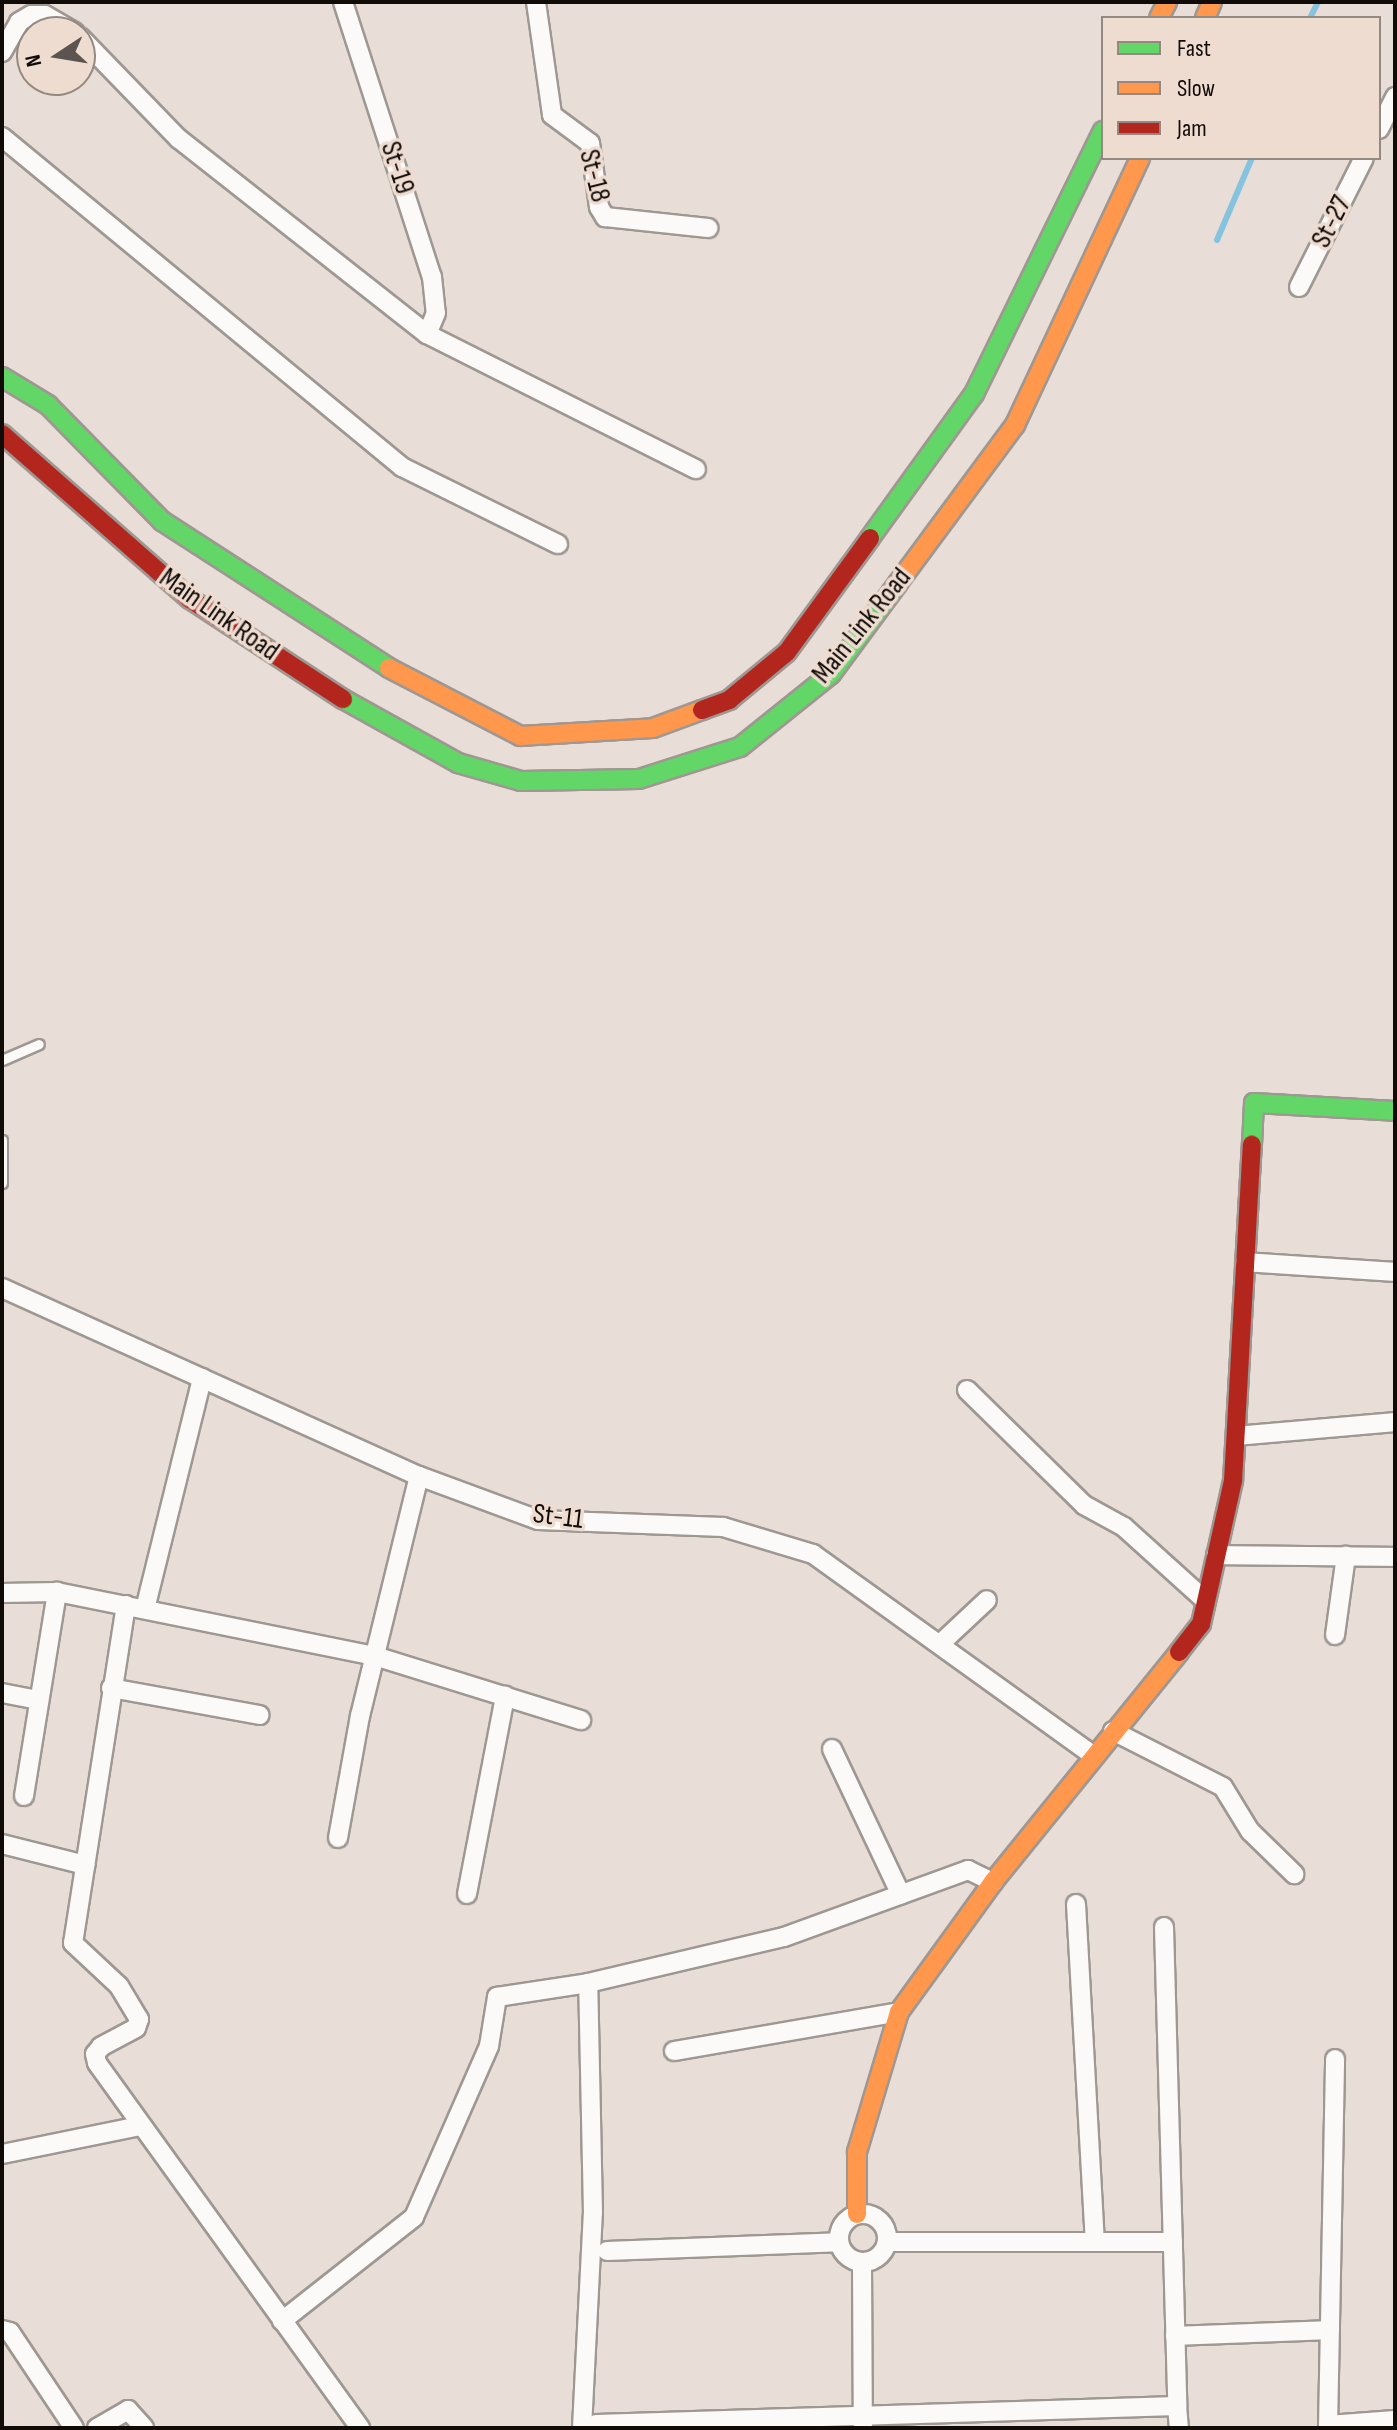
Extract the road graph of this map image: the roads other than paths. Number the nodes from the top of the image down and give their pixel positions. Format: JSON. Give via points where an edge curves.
{"nodes":[{"id":1,"x":343,"y":2,"type":"edge"},
{"id":2,"x":536,"y":2,"type":"edge"},
{"id":3,"x":16,"y":27,"type":"edge"},
{"id":4,"x":2,"y":52,"type":"edge"},
{"id":5,"x":96,"y":53,"type":"edge"},
{"id":6,"x":1395,"y":97,"type":"edge"},
{"id":7,"x":1381,"y":125,"type":"edge"},
{"id":8,"x":1101,"y":135,"type":"edge"},
{"id":9,"x":2,"y":137,"type":"edge"},
{"id":10,"x":1139,"y":160,"type":"edge"},
{"id":11,"x":1363,"y":160,"type":"edge"},
{"id":12,"x":708,"y":228,"type":"dead end"},
{"id":13,"x":1299,"y":287,"type":"dead end"},
{"id":14,"x":427,"y":334,"type":"junction"},
{"id":15,"x":2,"y":377,"type":"edge"},
{"id":16,"x":2,"y":434,"type":"edge"},
{"id":17,"x":696,"y":469,"type":"dead end"},
{"id":18,"x":558,"y":544,"type":"dead end"},
{"id":19,"x":39,"y":1044,"type":"dead end"},
{"id":20,"x":2,"y":1060,"type":"edge"},
{"id":21,"x":1395,"y":1111,"type":"edge"},
{"id":22,"x":2,"y":1140,"type":"edge"},
{"id":23,"x":2,"y":1183,"type":"edge"},
{"id":24,"x":1245,"y":1262,"type":"junction"},
{"id":25,"x":1395,"y":1272,"type":"edge"},
{"id":26,"x":2,"y":1288,"type":"edge"},
{"id":27,"x":202,"y":1378,"type":"junction"},
{"id":28,"x":967,"y":1390,"type":"dead end"},
{"id":29,"x":1395,"y":1422,"type":"edge"},
{"id":30,"x":1236,"y":1436,"type":"junction"},
{"id":31,"x":419,"y":1476,"type":"junction"},
{"id":32,"x":1216,"y":1555,"type":"junction"},
{"id":33,"x":1346,"y":1556,"type":"junction"},
{"id":34,"x":1395,"y":1557,"type":"edge"},
{"id":35,"x":57,"y":1592,"type":"junction"},
{"id":36,"x":2,"y":1593,"type":"edge"},
{"id":37,"x":987,"y":1600,"type":"dead end"},
{"id":38,"x":1206,"y":1601,"type":"junction"},
{"id":39,"x":126,"y":1605,"type":"junction"},
{"id":40,"x":145,"y":1609,"type":"junction"},
{"id":41,"x":1335,"y":1635,"type":"dead end"},
{"id":42,"x":940,"y":1644,"type":"junction"},
{"id":43,"x":375,"y":1656,"type":"junction"},
{"id":44,"x":111,"y":1688,"type":"junction"},
{"id":45,"x":2,"y":1693,"type":"edge"},
{"id":46,"x":505,"y":1696,"type":"junction"},
{"id":47,"x":39,"y":1700,"type":"junction"},
{"id":48,"x":260,"y":1715,"type":"dead end"},
{"id":49,"x":581,"y":1720,"type":"dead end"},
{"id":50,"x":1113,"y":1731,"type":"junction"},
{"id":51,"x":832,"y":1749,"type":"dead end"},
{"id":52,"x":1093,"y":1755,"type":"junction"},
{"id":53,"x":24,"y":1796,"type":"dead end"},
{"id":54,"x":338,"y":1838,"type":"dead end"},
{"id":55,"x":2,"y":1844,"type":"edge"},
{"id":56,"x":85,"y":1865,"type":"junction"},
{"id":57,"x":1294,"y":1874,"type":"dead end"},
{"id":58,"x":993,"y":1882,"type":"junction"},
{"id":59,"x":467,"y":1894,"type":"dead end"},
{"id":60,"x":901,"y":1895,"type":"junction"},
{"id":61,"x":1076,"y":1904,"type":"dead end"},
{"id":62,"x":1164,"y":1927,"type":"dead end"},
{"id":63,"x":588,"y":1983,"type":"junction"},
{"id":64,"x":899,"y":2012,"type":"junction"},
{"id":65,"x":674,"y":2051,"type":"dead end"},
{"id":66,"x":1335,"y":2059,"type":"dead end"},
{"id":67,"x":140,"y":2126,"type":"junction"},
{"id":68,"x":2,"y":2154,"type":"edge"},
{"id":69,"x":857,"y":2214,"type":"junction"},
{"id":70,"x":1095,"y":2239,"type":"junction"},
{"id":71,"x":838,"y":2242,"type":"junction"},
{"id":72,"x":887,"y":2242,"type":"junction"},
{"id":73,"x":1173,"y":2242,"type":"junction"},
{"id":74,"x":607,"y":2251,"type":"dead end"},
{"id":75,"x":862,"y":2263,"type":"junction"},
{"id":76,"x":282,"y":2321,"type":"junction"},
{"id":77,"x":2,"y":2330,"type":"edge"},
{"id":78,"x":1330,"y":2330,"type":"junction"},
{"id":79,"x":1175,"y":2336,"type":"junction"},
{"id":80,"x":1177,"y":2406,"type":"junction"},
{"id":81,"x":1395,"y":2420,"type":"edge"},
{"id":82,"x":863,"y":2421,"type":"edge"},
{"id":83,"x":589,"y":2426,"type":"edge"},
{"id":84,"x":1328,"y":2426,"type":"edge"},
{"id":85,"x":74,"y":2428,"type":"edge"},
{"id":86,"x":97,"y":2428,"type":"edge"},
{"id":87,"x":144,"y":2428,"type":"edge"},
{"id":88,"x":360,"y":2428,"type":"edge"},
{"id":89,"x":1179,"y":2428,"type":"edge"}],
"edges":[{"from":1,"to":14,"type":"street","name":"St-19","via":[[432,277],[436,313]]},
{"from":2,"to":12,"type":"street","name":"St-18","via":[[552,115],[590,143],[605,217]]},
{"from":3,"to":4,"type":"street"},
{"from":5,"to":14,"type":"street","via":[[179,139]]},
{"from":6,"to":7,"type":"street"},
{"from":8,"to":15,"type":"street","name":"Main Link Road","via":[[974,394],[787,652],[729,700],[653,728],[520,736],[417,686],[162,521],[48,405]]},
{"from":9,"to":18,"type":"street","via":[[402,467]]},
{"from":10,"to":16,"type":"street","name":"Main Link Road","via":[[1015,425],[831,674],[740,747],[639,779],[521,781],[458,763],[361,711],[190,599]]},
{"from":11,"to":13,"type":"street","name":"St-27"},
{"from":14,"to":17,"type":"street"},
{"from":19,"to":20,"type":"lane"},
{"from":21,"to":24,"type":"street","via":[[1254,1103]]},
{"from":22,"to":23,"type":"lane"},
{"from":24,"to":25,"type":"street"},
{"from":24,"to":30,"type":"street"},
{"from":26,"to":27,"type":"street","name":"St-11"},
{"from":27,"to":31,"type":"street","name":"St-11"},
{"from":27,"to":40,"type":"street"},
{"from":28,"to":38,"type":"street","via":[[1084,1505],[1124,1527]]},
{"from":29,"to":30,"type":"street"},
{"from":30,"to":32,"type":"street","via":[[1233,1481]]},
{"from":31,"to":42,"type":"street","name":"St-11","via":[[538,1520],[723,1527],[813,1554]]},
{"from":31,"to":43,"type":"street"},
{"from":32,"to":33,"type":"street"},
{"from":32,"to":38,"type":"street"},
{"from":33,"to":34,"type":"street"},
{"from":33,"to":41,"type":"street"},
{"from":35,"to":36,"type":"street"},
{"from":35,"to":39,"type":"street"},
{"from":35,"to":47,"type":"street"},
{"from":37,"to":42,"type":"street"},
{"from":38,"to":50,"type":"street","via":[[1201,1624]]},
{"from":39,"to":40,"type":"street"},
{"from":39,"to":44,"type":"street"},
{"from":40,"to":43,"type":"street"},
{"from":42,"to":52,"type":"street","name":"St-11"},
{"from":43,"to":46,"type":"street"},
{"from":43,"to":54,"type":"street"},
{"from":44,"to":48,"type":"street"},
{"from":44,"to":56,"type":"street"},
{"from":45,"to":47,"type":"street"},
{"from":46,"to":49,"type":"street"},
{"from":46,"to":59,"type":"street"},
{"from":47,"to":53,"type":"street"},
{"from":50,"to":52,"type":"street"},
{"from":50,"to":57,"type":"street","via":[[1223,1787],[1250,1831]]},
{"from":51,"to":60,"type":"street"},
{"from":52,"to":58,"type":"street"},
{"from":55,"to":56,"type":"street"},
{"from":56,"to":67,"type":"street","via":[[73,1943],[119,1986],[139,2019],[136,2028],[95,2054]]},
{"from":58,"to":60,"type":"street","via":[[968,1870]]},
{"from":58,"to":64,"type":"street"},
{"from":60,"to":63,"type":"street","via":[[784,1937]]},
{"from":61,"to":70,"type":"street"},
{"from":62,"to":73,"type":"street"},
{"from":63,"to":76,"type":"street","via":[[497,1997],[489,2046],[414,2217]]},
{"from":63,"to":83,"type":"street","via":[[593,2191]]},
{"from":64,"to":65,"type":"street"},
{"from":64,"to":69,"type":"street","via":[[857,2152]]},
{"from":66,"to":78,"type":"street"},
{"from":67,"to":68,"type":"street"},
{"from":67,"to":76,"type":"street"},
{"from":69,"to":71,"type":"street","via":[[840,2227]]},
{"from":69,"to":72,"type":"street","via":[[879,2220]]},
{"from":70,"to":72,"type":"street"},
{"from":70,"to":73,"type":"street"},
{"from":71,"to":74,"type":"street"},
{"from":71,"to":75,"type":"street","via":[[847,2257]]},
{"from":72,"to":75,"type":"street","via":[[881,2254]]},
{"from":73,"to":79,"type":"street"},
{"from":75,"to":82,"type":"street"},
{"from":76,"to":88,"type":"street"},
{"from":77,"to":85,"type":"street","via":[[10,2332]]},
{"from":78,"to":79,"type":"street"},
{"from":78,"to":84,"type":"street"},
{"from":79,"to":80,"type":"street"},
{"from":80,"to":82,"type":"street"},
{"from":80,"to":89,"type":"street"},
{"from":81,"to":84,"type":"street"},
{"from":82,"to":83,"type":"street"},
{"from":86,"to":87,"type":"street","via":[[128,2410]]}]}
